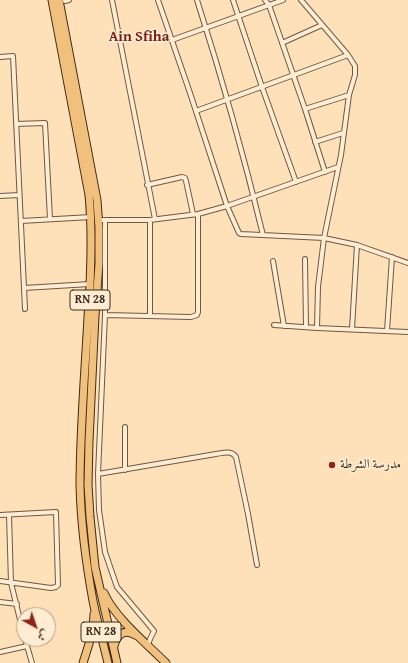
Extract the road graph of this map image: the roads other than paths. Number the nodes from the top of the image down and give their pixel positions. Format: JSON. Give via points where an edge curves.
{"nodes":[{"id":1,"x":52,"y":0,"type":"edge"},
{"id":2,"x":64,"y":0,"type":"edge"},
{"id":3,"x":112,"y":0,"type":"edge"},
{"id":4,"x":158,"y":0,"type":"edge"},
{"id":5,"x":197,"y":0,"type":"edge"},
{"id":6,"x":233,"y":0,"type":"edge"},
{"id":7,"x":265,"y":0,"type":"edge"},
{"id":8,"x":283,"y":0,"type":"edge"},
{"id":9,"x":301,"y":0,"type":"edge"},
{"id":10,"x":269,"y":5,"type":"junction"},
{"id":11,"x":239,"y":16,"type":"junction"},
{"id":12,"x":322,"y":25,"type":"junction"},
{"id":13,"x":206,"y":28,"type":"junction"},
{"id":14,"x":172,"y":40,"type":"junction"},
{"id":15,"x":282,"y":43,"type":"junction"},
{"id":16,"x":348,"y":55,"type":"junction"},
{"id":17,"x":0,"y":57,"type":"edge"},
{"id":18,"x":293,"y":75,"type":"junction"},
{"id":19,"x":262,"y":87,"type":"junction"},
{"id":20,"x":349,"y":95,"type":"junction"},
{"id":21,"x":227,"y":99,"type":"junction"},
{"id":22,"x":305,"y":109,"type":"junction"},
{"id":23,"x":196,"y":111,"type":"junction"},
{"id":24,"x":16,"y":124,"type":"junction"},
{"id":25,"x":343,"y":133,"type":"junction"},
{"id":26,"x":316,"y":142,"type":"junction"},
{"id":27,"x":338,"y":167,"type":"junction"},
{"id":28,"x":325,"y":172,"type":"junction"},
{"id":29,"x":296,"y":182,"type":"junction"},
{"id":30,"x":147,"y":184,"type":"junction"},
{"id":31,"x":19,"y":194,"type":"junction"},
{"id":32,"x":0,"y":196,"type":"edge"},
{"id":33,"x":254,"y":197,"type":"junction"},
{"id":34,"x":227,"y":206,"type":"junction"},
{"id":35,"x":193,"y":214,"type":"junction"},
{"id":36,"x":198,"y":214,"type":"junction"},
{"id":37,"x":50,"y":219,"type":"junction"},
{"id":38,"x":98,"y":219,"type":"junction"},
{"id":39,"x":152,"y":219,"type":"junction"},
{"id":40,"x":21,"y":221,"type":"junction"},
{"id":41,"x":263,"y":235,"type":"junction"},
{"id":42,"x":324,"y":238,"type":"junction"},
{"id":43,"x":357,"y":245,"type":"junction"},
{"id":44,"x":392,"y":257,"type":"junction"},
{"id":45,"x":305,"y":259,"type":"dead end"},
{"id":46,"x":273,"y":261,"type":"dead end"},
{"id":47,"x":408,"y":263,"type":"edge"},
{"id":48,"x":91,"y":284,"type":"junction"},
{"id":49,"x":24,"y":288,"type":"junction"},
{"id":50,"x":25,"y":308,"type":"dead end"},
{"id":51,"x":105,"y":314,"type":"junction"},
{"id":52,"x":150,"y":316,"type":"junction"},
{"id":53,"x":274,"y":326,"type":"dead end"},
{"id":54,"x":284,"y":326,"type":"junction"},
{"id":55,"x":306,"y":327,"type":"junction"},
{"id":56,"x":317,"y":328,"type":"junction"},
{"id":57,"x":352,"y":329,"type":"junction"},
{"id":58,"x":387,"y":331,"type":"junction"},
{"id":59,"x":408,"y":332,"type":"edge"},
{"id":60,"x":125,"y":428,"type":"dead end"},
{"id":61,"x":125,"y":470,"type":"junction"},
{"id":62,"x":98,"y":474,"type":"junction"},
{"id":63,"x":0,"y":515,"type":"edge"},
{"id":64,"x":8,"y":515,"type":"junction"},
{"id":65,"x":258,"y":565,"type":"dead end"},
{"id":66,"x":98,"y":580,"type":"junction"},
{"id":67,"x":0,"y":581,"type":"edge"},
{"id":68,"x":11,"y":583,"type":"junction"},
{"id":69,"x":0,"y":602,"type":"edge"},
{"id":70,"x":94,"y":602,"type":"junction"},
{"id":71,"x":17,"y":604,"type":"junction"},
{"id":72,"x":18,"y":607,"type":"edge"},
{"id":73,"x":148,"y":645,"type":"junction"},
{"id":74,"x":22,"y":647,"type":"edge"},
{"id":75,"x":27,"y":647,"type":"edge"},
{"id":76,"x":114,"y":648,"type":"junction"},
{"id":77,"x":0,"y":652,"type":"edge"},
{"id":78,"x":32,"y":663,"type":"edge"},
{"id":79,"x":83,"y":663,"type":"edge"},
{"id":80,"x":108,"y":663,"type":"edge"},
{"id":81,"x":117,"y":663,"type":"edge"},
{"id":82,"x":163,"y":663,"type":"edge"},
{"id":83,"x":166,"y":663,"type":"edge"}],
"edges":[{"from":1,"to":38,"type":"highway","number":"RN 28","via":[[89,196]]},
{"from":2,"to":38,"type":"highway","number":"RN 28"},
{"from":3,"to":30,"type":"street"},
{"from":4,"to":14,"type":"street"},
{"from":5,"to":13,"type":"street"},
{"from":6,"to":11,"type":"street"},
{"from":7,"to":10,"type":"street"},
{"from":8,"to":10,"type":"street"},
{"from":9,"to":12,"type":"street"},
{"from":10,"to":11,"type":"street"},
{"from":10,"to":15,"type":"street"},
{"from":11,"to":13,"type":"street"},
{"from":11,"to":19,"type":"street"},
{"from":12,"to":15,"type":"street"},
{"from":12,"to":16,"type":"street"},
{"from":13,"to":14,"type":"street"},
{"from":13,"to":21,"type":"street"},
{"from":14,"to":23,"type":"street"},
{"from":15,"to":18,"type":"street"},
{"from":16,"to":18,"type":"street"},
{"from":16,"to":20,"type":"street","via":[[355,66],[356,74]]},
{"from":17,"to":24,"type":"street","via":[[12,56]]},
{"from":18,"to":19,"type":"street"},
{"from":18,"to":22,"type":"street"},
{"from":19,"to":21,"type":"street"},
{"from":19,"to":29,"type":"street"},
{"from":20,"to":22,"type":"street"},
{"from":20,"to":25,"type":"street"},
{"from":21,"to":23,"type":"street"},
{"from":21,"to":33,"type":"street"},
{"from":22,"to":26,"type":"street"},
{"from":23,"to":34,"type":"street"},
{"from":24,"to":31,"type":"street"},
{"from":24,"to":37,"type":"street","via":[[45,123]]},
{"from":25,"to":26,"type":"street"},
{"from":25,"to":27,"type":"street"},
{"from":26,"to":28,"type":"street"},
{"from":27,"to":28,"type":"street"},
{"from":27,"to":42,"type":"street"},
{"from":28,"to":29,"type":"street"},
{"from":29,"to":33,"type":"street"},
{"from":30,"to":35,"type":"street","via":[[185,178]]},
{"from":30,"to":39,"type":"street"},
{"from":31,"to":32,"type":"street"},
{"from":31,"to":40,"type":"street"},
{"from":33,"to":34,"type":"street"},
{"from":33,"to":41,"type":"street"},
{"from":34,"to":36,"type":"street"},
{"from":34,"to":41,"type":"street","via":[[241,234]]},
{"from":35,"to":36,"type":"street"},
{"from":35,"to":39,"type":"street"},
{"from":36,"to":52,"type":"street","via":[[197,315]]},
{"from":37,"to":38,"type":"street"},
{"from":37,"to":40,"type":"street"},
{"from":38,"to":39,"type":"street"},
{"from":38,"to":48,"type":"highway","number":"RN 28","via":[[92,246]]},
{"from":38,"to":51,"type":"street"},
{"from":38,"to":66,"type":"highway","number":"RN 28","via":[[99,264],[88,485]]},
{"from":39,"to":52,"type":"street"},
{"from":40,"to":49,"type":"street"},
{"from":41,"to":42,"type":"street"},
{"from":42,"to":43,"type":"street"},
{"from":42,"to":56,"type":"street","via":[[318,287]]},
{"from":43,"to":44,"type":"street"},
{"from":43,"to":57,"type":"street"},
{"from":44,"to":47,"type":"street"},
{"from":44,"to":58,"type":"street"},
{"from":45,"to":55,"type":"street"},
{"from":46,"to":54,"type":"street"},
{"from":48,"to":49,"type":"street"},
{"from":48,"to":70,"type":"highway","number":"RN 28","via":[[80,487],[85,545]]},
{"from":49,"to":50,"type":"street"},
{"from":51,"to":52,"type":"street"},
{"from":51,"to":62,"type":"street"},
{"from":53,"to":54,"type":"street"},
{"from":54,"to":55,"type":"street"},
{"from":55,"to":56,"type":"street"},
{"from":56,"to":57,"type":"street"},
{"from":57,"to":58,"type":"street"},
{"from":58,"to":59,"type":"street"},
{"from":60,"to":61,"type":"street"},
{"from":61,"to":62,"type":"street"},
{"from":61,"to":65,"type":"street","via":[[233,453],[236,456]]},
{"from":62,"to":73,"type":"street","via":[[99,510],[105,552],[117,587],[154,631]]},
{"from":63,"to":64,"type":"street"},
{"from":64,"to":68,"type":"street"},
{"from":64,"to":68,"type":"street","via":[[56,512],[58,585],[52,588]]},
{"from":66,"to":73,"type":"highway","via":[[120,617]]},
{"from":66,"to":76,"type":"highway"},
{"from":67,"to":68,"type":"street"},
{"from":68,"to":71,"type":"street"},
{"from":69,"to":71,"type":"street"},
{"from":70,"to":79,"type":"highway","via":[[94,622]]},
{"from":70,"to":80,"type":"highway","number":"RN 28"},
{"from":71,"to":72,"type":"street"},
{"from":73,"to":83,"type":"highway"},
{"from":74,"to":77,"type":"street"},
{"from":75,"to":78,"type":"street"},
{"from":76,"to":81,"type":"highway"},
{"from":76,"to":82,"type":"highway","via":[[118,636],[130,632]]}]}
